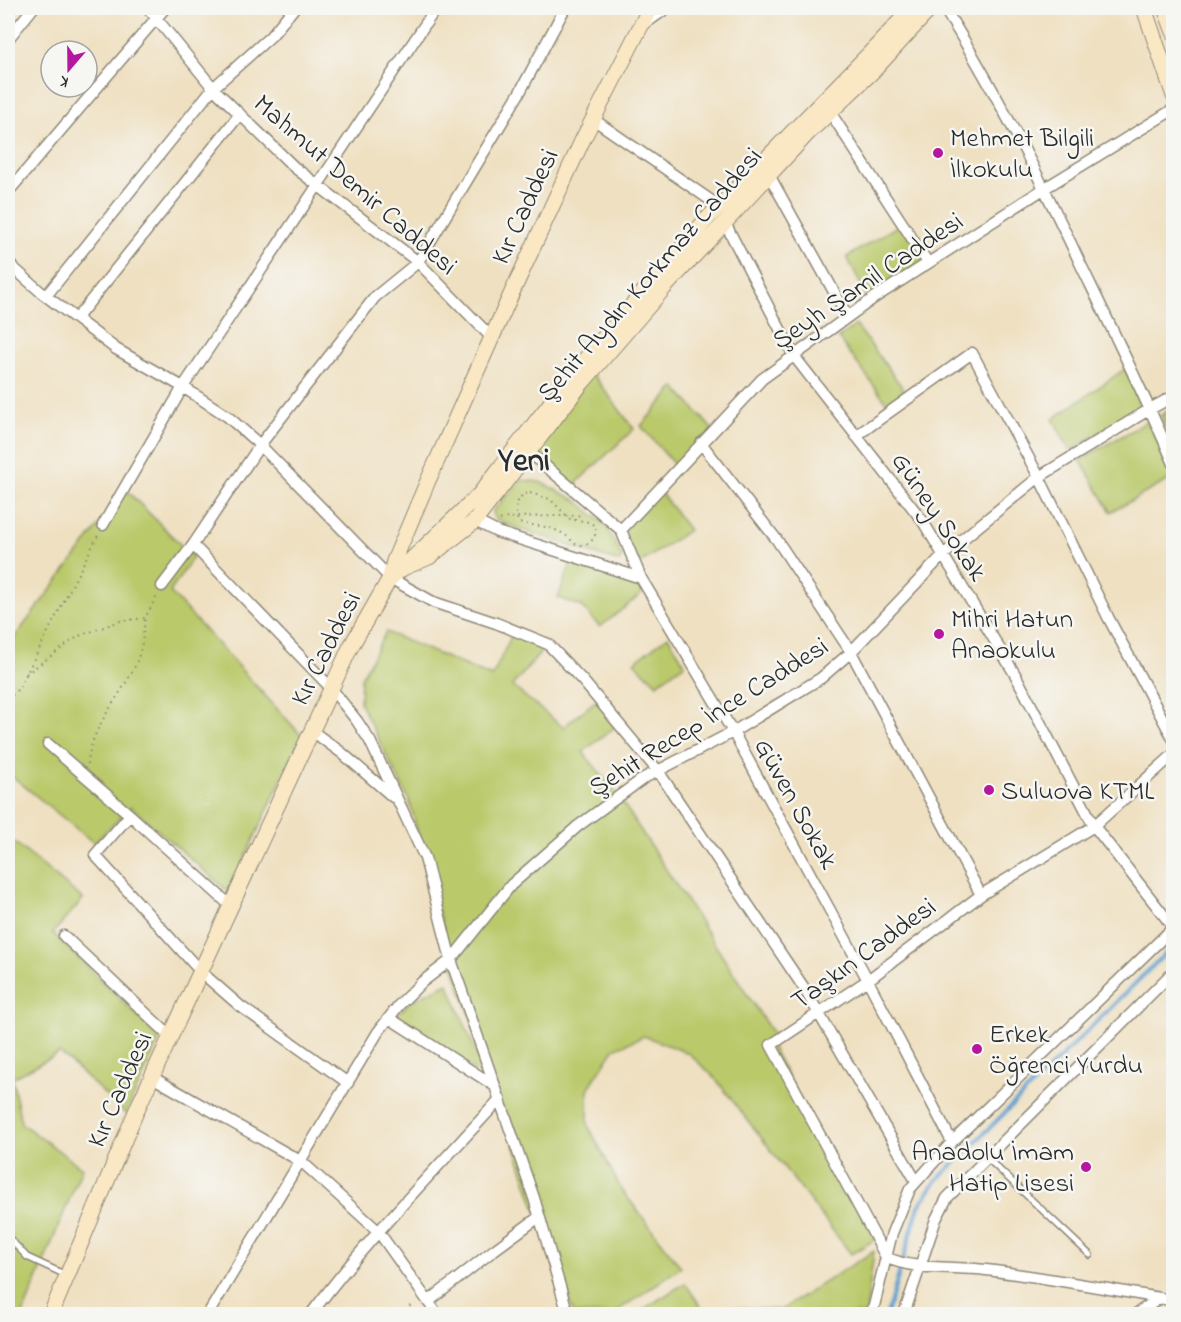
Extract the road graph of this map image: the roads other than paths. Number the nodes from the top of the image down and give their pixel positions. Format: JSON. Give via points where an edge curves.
{"nodes":[{"id":1,"x":33,"y":8,"type":"edge"},
{"id":2,"x":148,"y":8,"type":"edge"},
{"id":3,"x":165,"y":8,"type":"edge"},
{"id":4,"x":294,"y":8,"type":"edge"},
{"id":5,"x":436,"y":8,"type":"edge"},
{"id":6,"x":565,"y":8,"type":"edge"},
{"id":7,"x":650,"y":8,"type":"edge"},
{"id":8,"x":667,"y":8,"type":"edge"},
{"id":9,"x":912,"y":8,"type":"edge"},
{"id":10,"x":931,"y":8,"type":"edge"},
{"id":11,"x":944,"y":8,"type":"edge"},
{"id":12,"x":1144,"y":8,"type":"edge"},
{"id":13,"x":1165,"y":8,"type":"edge"},
{"id":14,"x":156,"y":16,"type":"junction"},
{"id":15,"x":640,"y":28,"type":"junction"},
{"id":16,"x":1173,"y":32,"type":"edge"},
{"id":17,"x":8,"y":39,"type":"edge"},
{"id":18,"x":213,"y":88,"type":"junction"},
{"id":19,"x":1173,"y":96,"type":"edge"},
{"id":20,"x":1173,"y":109,"type":"edge"},
{"id":21,"x":830,"y":112,"type":"junction"},
{"id":22,"x":240,"y":114,"type":"junction"},
{"id":23,"x":593,"y":119,"type":"junction"},
{"id":24,"x":769,"y":176,"type":"junction"},
{"id":25,"x":318,"y":185,"type":"junction"},
{"id":26,"x":1045,"y":188,"type":"junction"},
{"id":27,"x":8,"y":192,"type":"edge"},
{"id":28,"x":719,"y":206,"type":"junction"},
{"id":29,"x":725,"y":223,"type":"junction"},
{"id":30,"x":418,"y":262,"type":"junction"},
{"id":31,"x":928,"y":263,"type":"junction"},
{"id":32,"x":8,"y":264,"type":"edge"},
{"id":33,"x":46,"y":296,"type":"junction"},
{"id":34,"x":848,"y":317,"type":"junction"},
{"id":35,"x":76,"y":319,"type":"junction"},
{"id":36,"x":492,"y":338,"type":"junction"},
{"id":37,"x":794,"y":356,"type":"junction"},
{"id":38,"x":183,"y":387,"type":"junction"},
{"id":39,"x":1173,"y":396,"type":"edge"},
{"id":40,"x":1150,"y":408,"type":"junction"},
{"id":41,"x":856,"y":436,"type":"junction"},
{"id":42,"x":701,"y":443,"type":"junction"},
{"id":43,"x":260,"y":445,"type":"junction"},
{"id":44,"x":530,"y":452,"type":"junction"},
{"id":45,"x":1173,"y":464,"type":"edge"},
{"id":46,"x":1039,"y":477,"type":"junction"},
{"id":47,"x":475,"y":521,"type":"junction"},
{"id":48,"x":103,"y":525,"type":"road end"},
{"id":49,"x":621,"y":530,"type":"junction"},
{"id":50,"x":193,"y":545,"type":"junction"},
{"id":51,"x":943,"y":555,"type":"junction"},
{"id":52,"x":397,"y":573,"type":"junction"},
{"id":53,"x":641,"y":578,"type":"junction"},
{"id":54,"x":162,"y":586,"type":"road end"},
{"id":55,"x":851,"y":652,"type":"junction"},
{"id":56,"x":332,"y":688,"type":"junction"},
{"id":57,"x":312,"y":731,"type":"junction"},
{"id":58,"x":733,"y":732,"type":"junction"},
{"id":59,"x":1173,"y":740,"type":"edge"},
{"id":60,"x":48,"y":744,"type":"dead end"},
{"id":61,"x":1173,"y":754,"type":"edge"},
{"id":62,"x":658,"y":771,"type":"junction"},
{"id":63,"x":395,"y":799,"type":"junction"},
{"id":64,"x":130,"y":815,"type":"junction"},
{"id":65,"x":1094,"y":826,"type":"junction"},
{"id":66,"x":981,"y":895,"type":"junction"},
{"id":67,"x":232,"y":907,"type":"junction"},
{"id":68,"x":1173,"y":927,"type":"edge"},
{"id":69,"x":64,"y":936,"type":"dead end"},
{"id":70,"x":451,"y":960,"type":"junction"},
{"id":71,"x":1173,"y":971,"type":"edge"},
{"id":72,"x":201,"y":972,"type":"junction"},
{"id":73,"x":868,"y":980,"type":"junction"},
{"id":74,"x":820,"y":1012,"type":"junction"},
{"id":75,"x":389,"y":1018,"type":"junction"},
{"id":76,"x":171,"y":1037,"type":"junction"},
{"id":77,"x":152,"y":1077,"type":"junction"},
{"id":78,"x":348,"y":1083,"type":"junction"},
{"id":79,"x":495,"y":1086,"type":"junction"},
{"id":80,"x":500,"y":1099,"type":"junction"},
{"id":81,"x":952,"y":1142,"type":"junction"},
{"id":82,"x":987,"y":1158,"type":"junction"},
{"id":83,"x":302,"y":1162,"type":"junction"},
{"id":84,"x":916,"y":1181,"type":"junction"},
{"id":85,"x":539,"y":1217,"type":"junction"},
{"id":86,"x":378,"y":1231,"type":"junction"},
{"id":87,"x":8,"y":1238,"type":"edge"},
{"id":88,"x":1090,"y":1255,"type":"dead end"},
{"id":89,"x":890,"y":1259,"type":"junction"},
{"id":90,"x":922,"y":1265,"type":"junction"},
{"id":91,"x":67,"y":1275,"type":"junction"},
{"id":92,"x":426,"y":1298,"type":"junction"},
{"id":93,"x":1160,"y":1298,"type":"junction"},
{"id":94,"x":1173,"y":1301,"type":"edge"},
{"id":95,"x":51,"y":1314,"type":"edge"},
{"id":96,"x":208,"y":1314,"type":"edge"},
{"id":97,"x":311,"y":1314,"type":"edge"},
{"id":98,"x":437,"y":1314,"type":"edge"},
{"id":99,"x":568,"y":1314,"type":"edge"},
{"id":100,"x":872,"y":1314,"type":"edge"},
{"id":101,"x":904,"y":1314,"type":"edge"},
{"id":102,"x":1136,"y":1314,"type":"edge"}],
"edges":[{"from":1,"to":17,"type":"street"},
{"from":2,"to":14,"type":"street","name":"Mahmut Demir Caddesi"},
{"from":3,"to":14,"type":"street"},
{"from":4,"to":18,"type":"street","via":[[271,36]]},
{"from":5,"to":25,"type":"street"},
{"from":6,"to":30,"type":"street","via":[[520,92]]},
{"from":7,"to":15,"type":"main road","name":"Kır Caddesi"},
{"from":8,"to":15,"type":"street"},
{"from":9,"to":28,"type":"main road","name":"Şehit Aydın Korkmaz Caddesi"},
{"from":10,"to":21,"type":"main road","name":"Şehit Aydın Korkmaz Caddesi"},
{"from":11,"to":26,"type":"street"},
{"from":12,"to":19,"type":"main road"},
{"from":13,"to":16,"type":"main road"},
{"from":14,"to":18,"type":"street","name":"Mahmut Demir Caddesi"},
{"from":14,"to":27,"type":"street"},
{"from":15,"to":23,"type":"main road","name":"Kır Caddesi"},
{"from":18,"to":22,"type":"street","name":"Mahmut Demir Caddesi"},
{"from":18,"to":33,"type":"street"},
{"from":20,"to":26,"type":"street","name":"Şeyh Şamil Caddesi"},
{"from":21,"to":24,"type":"main road","name":"Şehit Aydın Korkmaz Caddesi"},
{"from":21,"to":31,"type":"street"},
{"from":22,"to":25,"type":"street","name":"Mahmut Demir Caddesi"},
{"from":22,"to":35,"type":"street"},
{"from":23,"to":28,"type":"street"},
{"from":23,"to":36,"type":"main road","name":"Kır Caddesi"},
{"from":24,"to":29,"type":"main road","name":"Şehit Aydın Korkmaz Caddesi"},
{"from":24,"to":34,"type":"street"},
{"from":25,"to":30,"type":"street","name":"Mahmut Demir Caddesi"},
{"from":25,"to":38,"type":"street"},
{"from":26,"to":31,"type":"street","name":"Şeyh Şamil Caddesi"},
{"from":26,"to":40,"type":"street"},
{"from":28,"to":52,"type":"main road","name":"Şehit Aydın Korkmaz Caddesi","via":[[582,363],[479,495]]},
{"from":29,"to":37,"type":"street","name":"Güney Sokak"},
{"from":29,"to":44,"type":"main road","name":"Şehit Aydın Korkmaz Caddesi","via":[[581,384]]},
{"from":30,"to":36,"type":"street","name":"Mahmut Demir Caddesi"},
{"from":30,"to":43,"type":"street","via":[[375,297]]},
{"from":31,"to":34,"type":"street","name":"Şeyh Şamil Caddesi"},
{"from":32,"to":33,"type":"street"},
{"from":33,"to":35,"type":"street"},
{"from":34,"to":37,"type":"street","name":"Şeyh Şamil Caddesi"},
{"from":35,"to":38,"type":"street","via":[[116,349]]},
{"from":36,"to":52,"type":"main road","name":"Kır Caddesi","via":[[394,561]]},
{"from":37,"to":41,"type":"street","name":"Güney Sokak"},
{"from":37,"to":42,"type":"street","name":"Şeyh Şamil Caddesi","via":[[762,379]]},
{"from":38,"to":43,"type":"street","via":[[227,416]]},
{"from":38,"to":48,"type":"street"},
{"from":39,"to":40,"type":"street","name":"Şehit Recep İnce Caddesi"},
{"from":40,"to":45,"type":"street"},
{"from":40,"to":46,"type":"street","name":"Şehit Recep İnce Caddesi"},
{"from":41,"to":46,"type":"street","via":[[972,353]]},
{"from":41,"to":51,"type":"street","name":"Güney Sokak","via":[[922,520]]},
{"from":42,"to":49,"type":"street","name":"Şeyh Şamil Caddesi"},
{"from":42,"to":55,"type":"street","via":[[777,540]]},
{"from":43,"to":50,"type":"street"},
{"from":43,"to":52,"type":"street"},
{"from":44,"to":47,"type":"main road","name":"Şehit Aydın Korkmaz Caddesi"},
{"from":44,"to":49,"type":"street","name":"Güven Sokak"},
{"from":46,"to":51,"type":"street","name":"Şehit Recep İnce Caddesi"},
{"from":46,"to":59,"type":"street"},
{"from":47,"to":52,"type":"main road","name":"Şehit Aydın Korkmaz Caddesi","via":[[429,557]]},
{"from":47,"to":53,"type":"street"},
{"from":49,"to":53,"type":"street","name":"Güven Sokak"},
{"from":50,"to":54,"type":"street"},
{"from":50,"to":56,"type":"street"},
{"from":51,"to":55,"type":"street","name":"Şehit Recep İnce Caddesi"},
{"from":51,"to":65,"type":"street","name":"Güney Sokak","via":[[1016,676]]},
{"from":52,"to":56,"type":"main road","name":"Kır Caddesi","via":[[350,648]]},
{"from":52,"to":62,"type":"street","via":[[434,602],[548,644]]},
{"from":53,"to":58,"type":"street","name":"Güven Sokak"},
{"from":55,"to":58,"type":"street","name":"Şehit Recep İnce Caddesi","via":[[821,678]]},
{"from":55,"to":66,"type":"street"},
{"from":56,"to":57,"type":"main road","name":"Kır Caddesi"},
{"from":56,"to":63,"type":"street","via":[[370,741]]},
{"from":57,"to":63,"type":"street"},
{"from":57,"to":67,"type":"main road","name":"Kır Caddesi"},
{"from":58,"to":62,"type":"street","name":"Şehit Recep İnce Caddesi"},
{"from":58,"to":73,"type":"street","name":"Güven Sokak"},
{"from":60,"to":64,"type":"street"},
{"from":61,"to":65,"type":"street","name":"Taşkın Caddesi"},
{"from":62,"to":70,"type":"street","name":"Şehit Recep İnce Caddesi","via":[[578,826],[511,885]]},
{"from":62,"to":74,"type":"street"},
{"from":63,"to":70,"type":"street","via":[[424,858]]},
{"from":64,"to":67,"type":"street"},
{"from":64,"to":72,"type":"street","via":[[95,855]]},
{"from":65,"to":66,"type":"street","name":"Taşkın Caddesi"},
{"from":65,"to":68,"type":"street","name":"Güney Sokak"},
{"from":66,"to":73,"type":"street","name":"Taşkın Caddesi"},
{"from":67,"to":72,"type":"main road","name":"Kır Caddesi"},
{"from":68,"to":81,"type":"street"},
{"from":69,"to":76,"type":"street"},
{"from":70,"to":75,"type":"street","name":"Şehit Recep İnce Caddesi","via":[[422,982]]},
{"from":70,"to":79,"type":"street"},
{"from":71,"to":82,"type":"street"},
{"from":72,"to":76,"type":"main road","name":"Kır Caddesi"},
{"from":72,"to":78,"type":"street","via":[[240,1006]]},
{"from":73,"to":74,"type":"street","name":"Taşkın Caddesi"},
{"from":73,"to":81,"type":"street","name":"Güven Sokak"},
{"from":74,"to":84,"type":"street"},
{"from":74,"to":89,"type":"street","name":"Taşkın Caddesi","via":[[771,1045]]},
{"from":75,"to":78,"type":"street","name":"Şehit Recep İnce Caddesi"},
{"from":75,"to":79,"type":"street"},
{"from":76,"to":77,"type":"main road","name":"Kır Caddesi"},
{"from":77,"to":83,"type":"street"},
{"from":77,"to":91,"type":"main road","name":"Kır Caddesi"},
{"from":78,"to":83,"type":"street","name":"Şehit Recep İnce Caddesi"},
{"from":79,"to":80,"type":"street"},
{"from":80,"to":85,"type":"street"},
{"from":80,"to":86,"type":"street"},
{"from":81,"to":84,"type":"street"},
{"from":82,"to":88,"type":"lane"},
{"from":82,"to":90,"type":"street","via":[[947,1198]]},
{"from":83,"to":86,"type":"street"},
{"from":83,"to":96,"type":"street","name":"Şehit Recep İnce Caddesi"},
{"from":84,"to":89,"type":"street","via":[[892,1233]]},
{"from":85,"to":92,"type":"street"},
{"from":85,"to":99,"type":"street"},
{"from":86,"to":92,"type":"street"},
{"from":86,"to":97,"type":"street"},
{"from":87,"to":91,"type":"lane","via":[[27,1257]]},
{"from":89,"to":90,"type":"street"},
{"from":89,"to":100,"type":"street"},
{"from":90,"to":93,"type":"street","via":[[984,1269]]},
{"from":90,"to":101,"type":"street"},
{"from":91,"to":95,"type":"main road","name":"Kır Caddesi"},
{"from":92,"to":98,"type":"street"},
{"from":93,"to":94,"type":"street"},
{"from":93,"to":102,"type":"street"}]}
